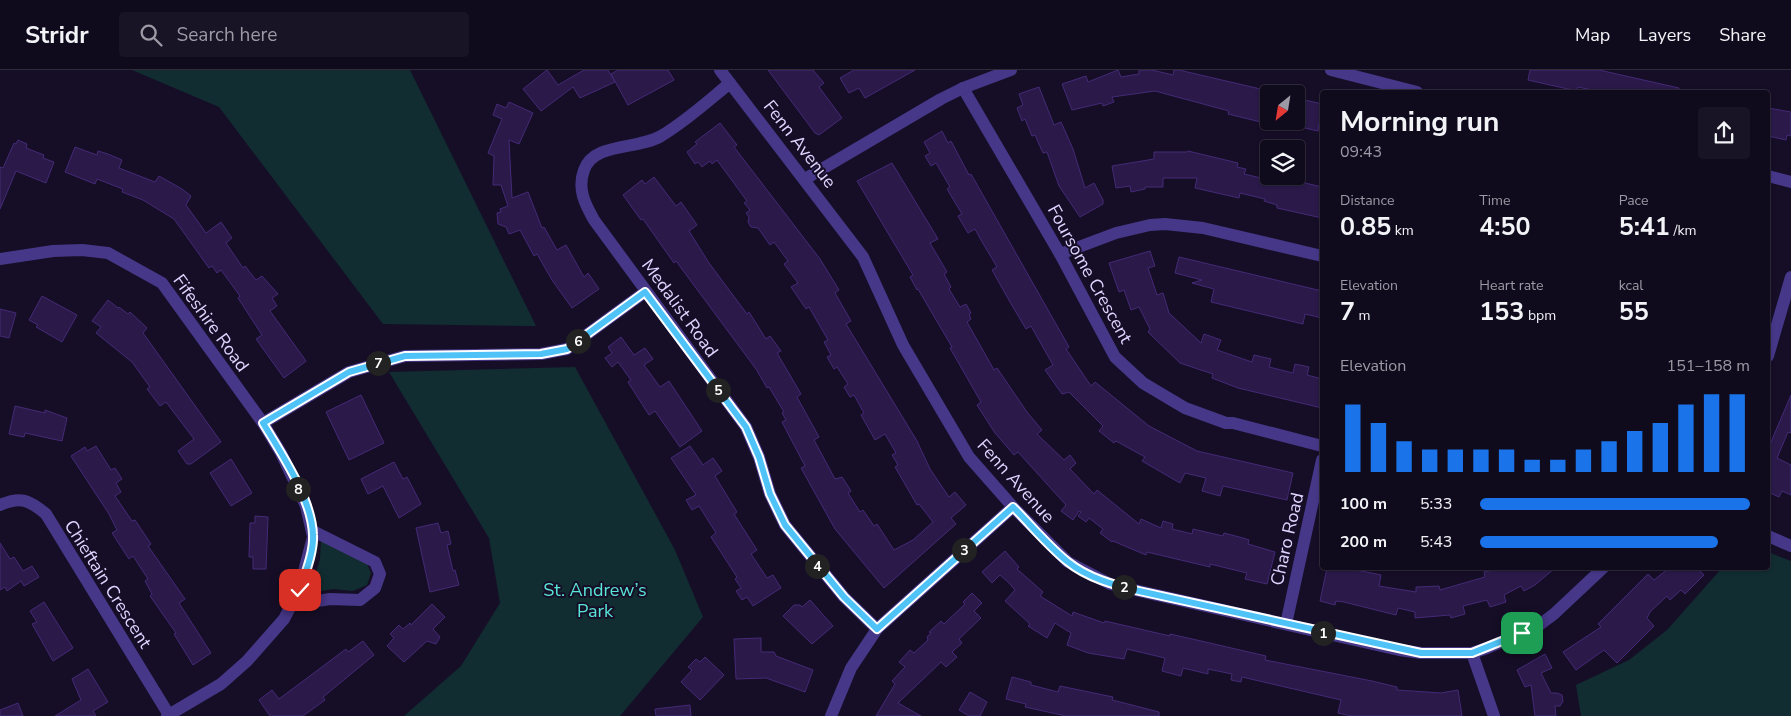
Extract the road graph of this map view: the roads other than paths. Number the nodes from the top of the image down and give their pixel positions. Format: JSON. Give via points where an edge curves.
{"nodes":[{"id":1,"x":720,"y":70,"type":"edge"},
{"id":2,"x":1011,"y":70,"type":"edge"},
{"id":3,"x":1331,"y":70,"type":"edge"},
{"id":4,"x":730,"y":83,"type":"junction"},
{"id":5,"x":963,"y":88,"type":"junction"},
{"id":6,"x":1409,"y":90,"type":"edge"},
{"id":7,"x":1770,"y":177,"type":"edge"},
{"id":8,"x":805,"y":179,"type":"junction"},
{"id":9,"x":1791,"y":182,"type":"edge"},
{"id":10,"x":1060,"y":254,"type":"junction"},
{"id":11,"x":1320,"y":256,"type":"edge"},
{"id":12,"x":0,"y":259,"type":"edge"},
{"id":13,"x":1791,"y":277,"type":"edge"},
{"id":14,"x":645,"y":292,"type":"junction"},
{"id":15,"x":1770,"y":349,"type":"edge"},
{"id":16,"x":263,"y":423,"type":"junction"},
{"id":17,"x":1320,"y":445,"type":"edge"},
{"id":18,"x":1320,"y":469,"type":"edge"},
{"id":19,"x":0,"y":505,"type":"edge"},
{"id":20,"x":1013,"y":507,"type":"junction"},
{"id":21,"x":313,"y":531,"type":"junction"},
{"id":22,"x":1770,"y":537,"type":"edge"},
{"id":23,"x":1791,"y":546,"type":"edge"},
{"id":24,"x":1601,"y":570,"type":"edge"},
{"id":25,"x":293,"y":605,"type":"junction"},
{"id":26,"x":1286,"y":624,"type":"junction"},
{"id":27,"x":877,"y":629,"type":"junction"},
{"id":28,"x":1472,"y":653,"type":"junction"},
{"id":29,"x":168,"y":715,"type":"edge"},
{"id":30,"x":831,"y":716,"type":"edge"},
{"id":31,"x":1494,"y":716,"type":"edge"}],
"edges":[{"from":1,"to":4,"type":"street","name":"Fenn Avenue"},
{"from":2,"to":5,"type":"street"},
{"from":3,"to":6,"type":"street"},
{"from":4,"to":8,"type":"street","name":"Fenn Avenue"},
{"from":4,"to":14,"type":"street","name":"Medalist Road","via":[[660,137],[637,146],[603,152],[592,158],[585,168],[581,184],[587,207]]},
{"from":5,"to":8,"type":"street"},
{"from":5,"to":10,"type":"street","name":"Foursome Crescent"},
{"from":7,"to":9,"type":"street"},
{"from":8,"to":20,"type":"street","name":"Fenn Avenue","via":[[863,257],[892,324],[960,444]]},
{"from":10,"to":11,"type":"street","via":[[1116,233],[1164,224],[1186,225]]},
{"from":10,"to":17,"type":"street","name":"Foursome Crescent","via":[[1116,357],[1143,383],[1185,408],[1226,423]]},
{"from":12,"to":16,"type":"street","name":"Fifeshire Road","via":[[53,251],[108,253],[162,283]]},
{"from":13,"to":15,"type":"street"},
{"from":14,"to":16,"type":"street","via":[[567,349],[541,354],[405,356],[349,372]]},
{"from":14,"to":27,"type":"street","name":"Medalist Road","via":[[746,427],[785,525],[844,597]]},
{"from":16,"to":21,"type":"street","name":"Fifeshire Road","via":[[306,506]]},
{"from":18,"to":26,"type":"street","name":"Charo Road"},
{"from":19,"to":29,"type":"street","name":"Chieftain Crescent","via":[[17,499],[33,504],[46,514]]},
{"from":20,"to":26,"type":"street","name":"Fenn Avenue","via":[[1068,562],[1110,584]]},
{"from":20,"to":27,"type":"street"},
{"from":21,"to":25,"type":"street","name":"Fifeshire Road","via":[[306,572]]},
{"from":21,"to":25,"type":"street","via":[[375,562],[380,574],[375,588],[360,600],[330,599]]},
{"from":22,"to":23,"type":"street"},
{"from":24,"to":28,"type":"street","via":[[1538,626]]},
{"from":25,"to":29,"type":"street","name":"Fifeshire Road","via":[[240,667],[208,693]]},
{"from":26,"to":28,"type":"street","name":"Fenn Avenue","via":[[1421,653]]},
{"from":27,"to":30,"type":"street","via":[[851,668]]},
{"from":28,"to":31,"type":"street"}]}
